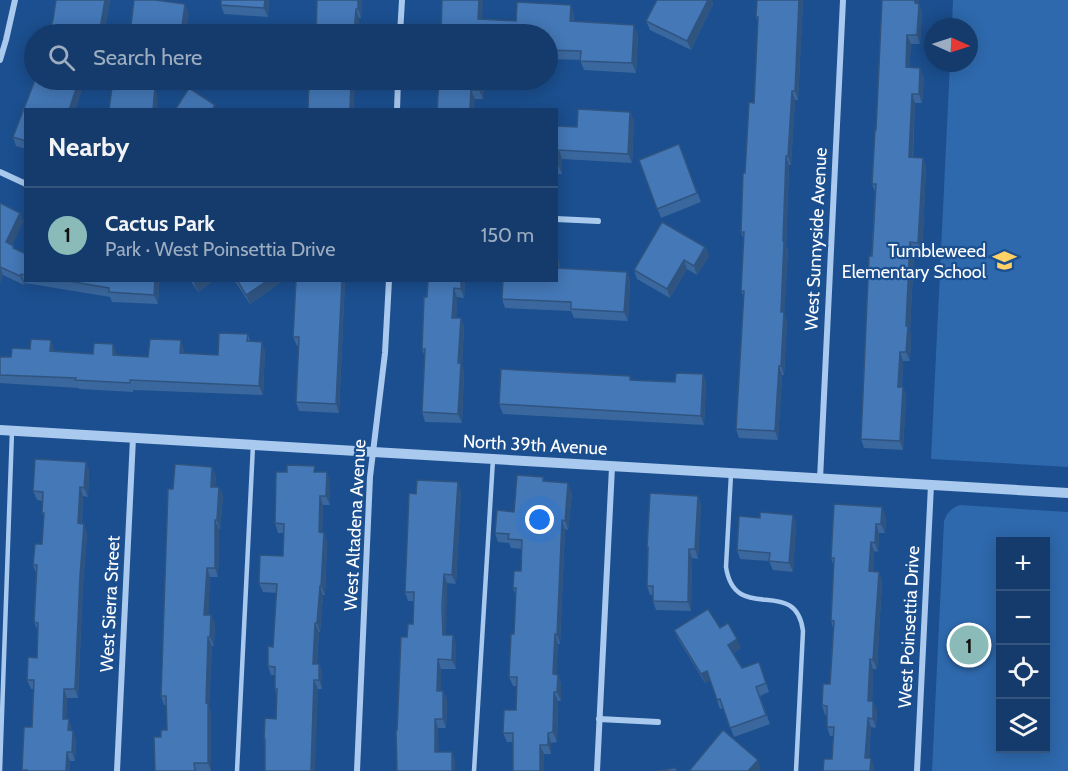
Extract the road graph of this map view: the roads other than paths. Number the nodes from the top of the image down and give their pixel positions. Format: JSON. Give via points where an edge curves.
{"nodes":[{"id":1,"x":15,"y":0,"type":"edge"},
{"id":2,"x":402,"y":0,"type":"edge"},
{"id":3,"x":843,"y":0,"type":"edge"},
{"id":4,"x":401,"y":24,"type":"edge"},
{"id":5,"x":0,"y":60,"type":"edge"},
{"id":6,"x":398,"y":90,"type":"edge"},
{"id":7,"x":397,"y":108,"type":"edge"},
{"id":8,"x":0,"y":172,"type":"edge"},
{"id":9,"x":24,"y":183,"type":"edge"},
{"id":10,"x":558,"y":219,"type":"edge"},
{"id":11,"x":598,"y":221,"type":"dead end"},
{"id":12,"x":389,"y":282,"type":"edge"},
{"id":13,"x":0,"y":430,"type":"edge"},
{"id":14,"x":12,"y":430,"type":"junction"},
{"id":15,"x":133,"y":438,"type":"junction"},
{"id":16,"x":253,"y":445,"type":"junction"},
{"id":17,"x":373,"y":452,"type":"junction"},
{"id":18,"x":493,"y":459,"type":"junction"},
{"id":19,"x":612,"y":466,"type":"junction"},
{"id":20,"x":731,"y":474,"type":"junction"},
{"id":21,"x":820,"y":479,"type":"junction"},
{"id":22,"x":931,"y":485,"type":"junction"},
{"id":23,"x":1068,"y":493,"type":"edge"},
{"id":24,"x":599,"y":719,"type":"junction"},
{"id":25,"x":658,"y":722,"type":"dead end"},
{"id":26,"x":0,"y":771,"type":"edge"},
{"id":27,"x":117,"y":771,"type":"edge"},
{"id":28,"x":237,"y":771,"type":"edge"},
{"id":29,"x":357,"y":771,"type":"edge"},
{"id":30,"x":474,"y":771,"type":"edge"},
{"id":31,"x":597,"y":771,"type":"edge"},
{"id":32,"x":796,"y":771,"type":"edge"},
{"id":33,"x":917,"y":771,"type":"edge"}],
"edges":[{"from":1,"to":5,"type":"street"},
{"from":2,"to":4,"type":"street"},
{"from":3,"to":21,"type":"street","name":"West Sunnyside Avenue"},
{"from":6,"to":7,"type":"street"},
{"from":8,"to":9,"type":"street"},
{"from":10,"to":11,"type":"street"},
{"from":12,"to":17,"type":"street","name":"West Altadena Avenue"},
{"from":13,"to":14,"type":"street","name":"North 39th Avenue"},
{"from":14,"to":15,"type":"street","name":"North 39th Avenue"},
{"from":14,"to":26,"type":"lane"},
{"from":15,"to":16,"type":"street","name":"North 39th Avenue"},
{"from":15,"to":27,"type":"street","name":"West Sierra Street"},
{"from":16,"to":17,"type":"street","name":"North 39th Avenue"},
{"from":16,"to":28,"type":"lane"},
{"from":17,"to":18,"type":"street","name":"North 39th Avenue"},
{"from":17,"to":29,"type":"street","name":"West Altadena Avenue"},
{"from":18,"to":19,"type":"street","name":"North 39th Avenue"},
{"from":18,"to":30,"type":"lane"},
{"from":19,"to":20,"type":"street","name":"North 39th Avenue"},
{"from":19,"to":24,"type":"street"},
{"from":20,"to":21,"type":"street","name":"North 39th Avenue"},
{"from":20,"to":32,"type":"lane","via":[[726,567],[731,585],[745,597],[786,603],[802,622]]},
{"from":21,"to":22,"type":"street","name":"North 39th Avenue"},
{"from":22,"to":23,"type":"street","name":"North 39th Avenue"},
{"from":22,"to":33,"type":"street","name":"West Poinsettia Drive"},
{"from":24,"to":25,"type":"street"},
{"from":24,"to":31,"type":"street"}]}
